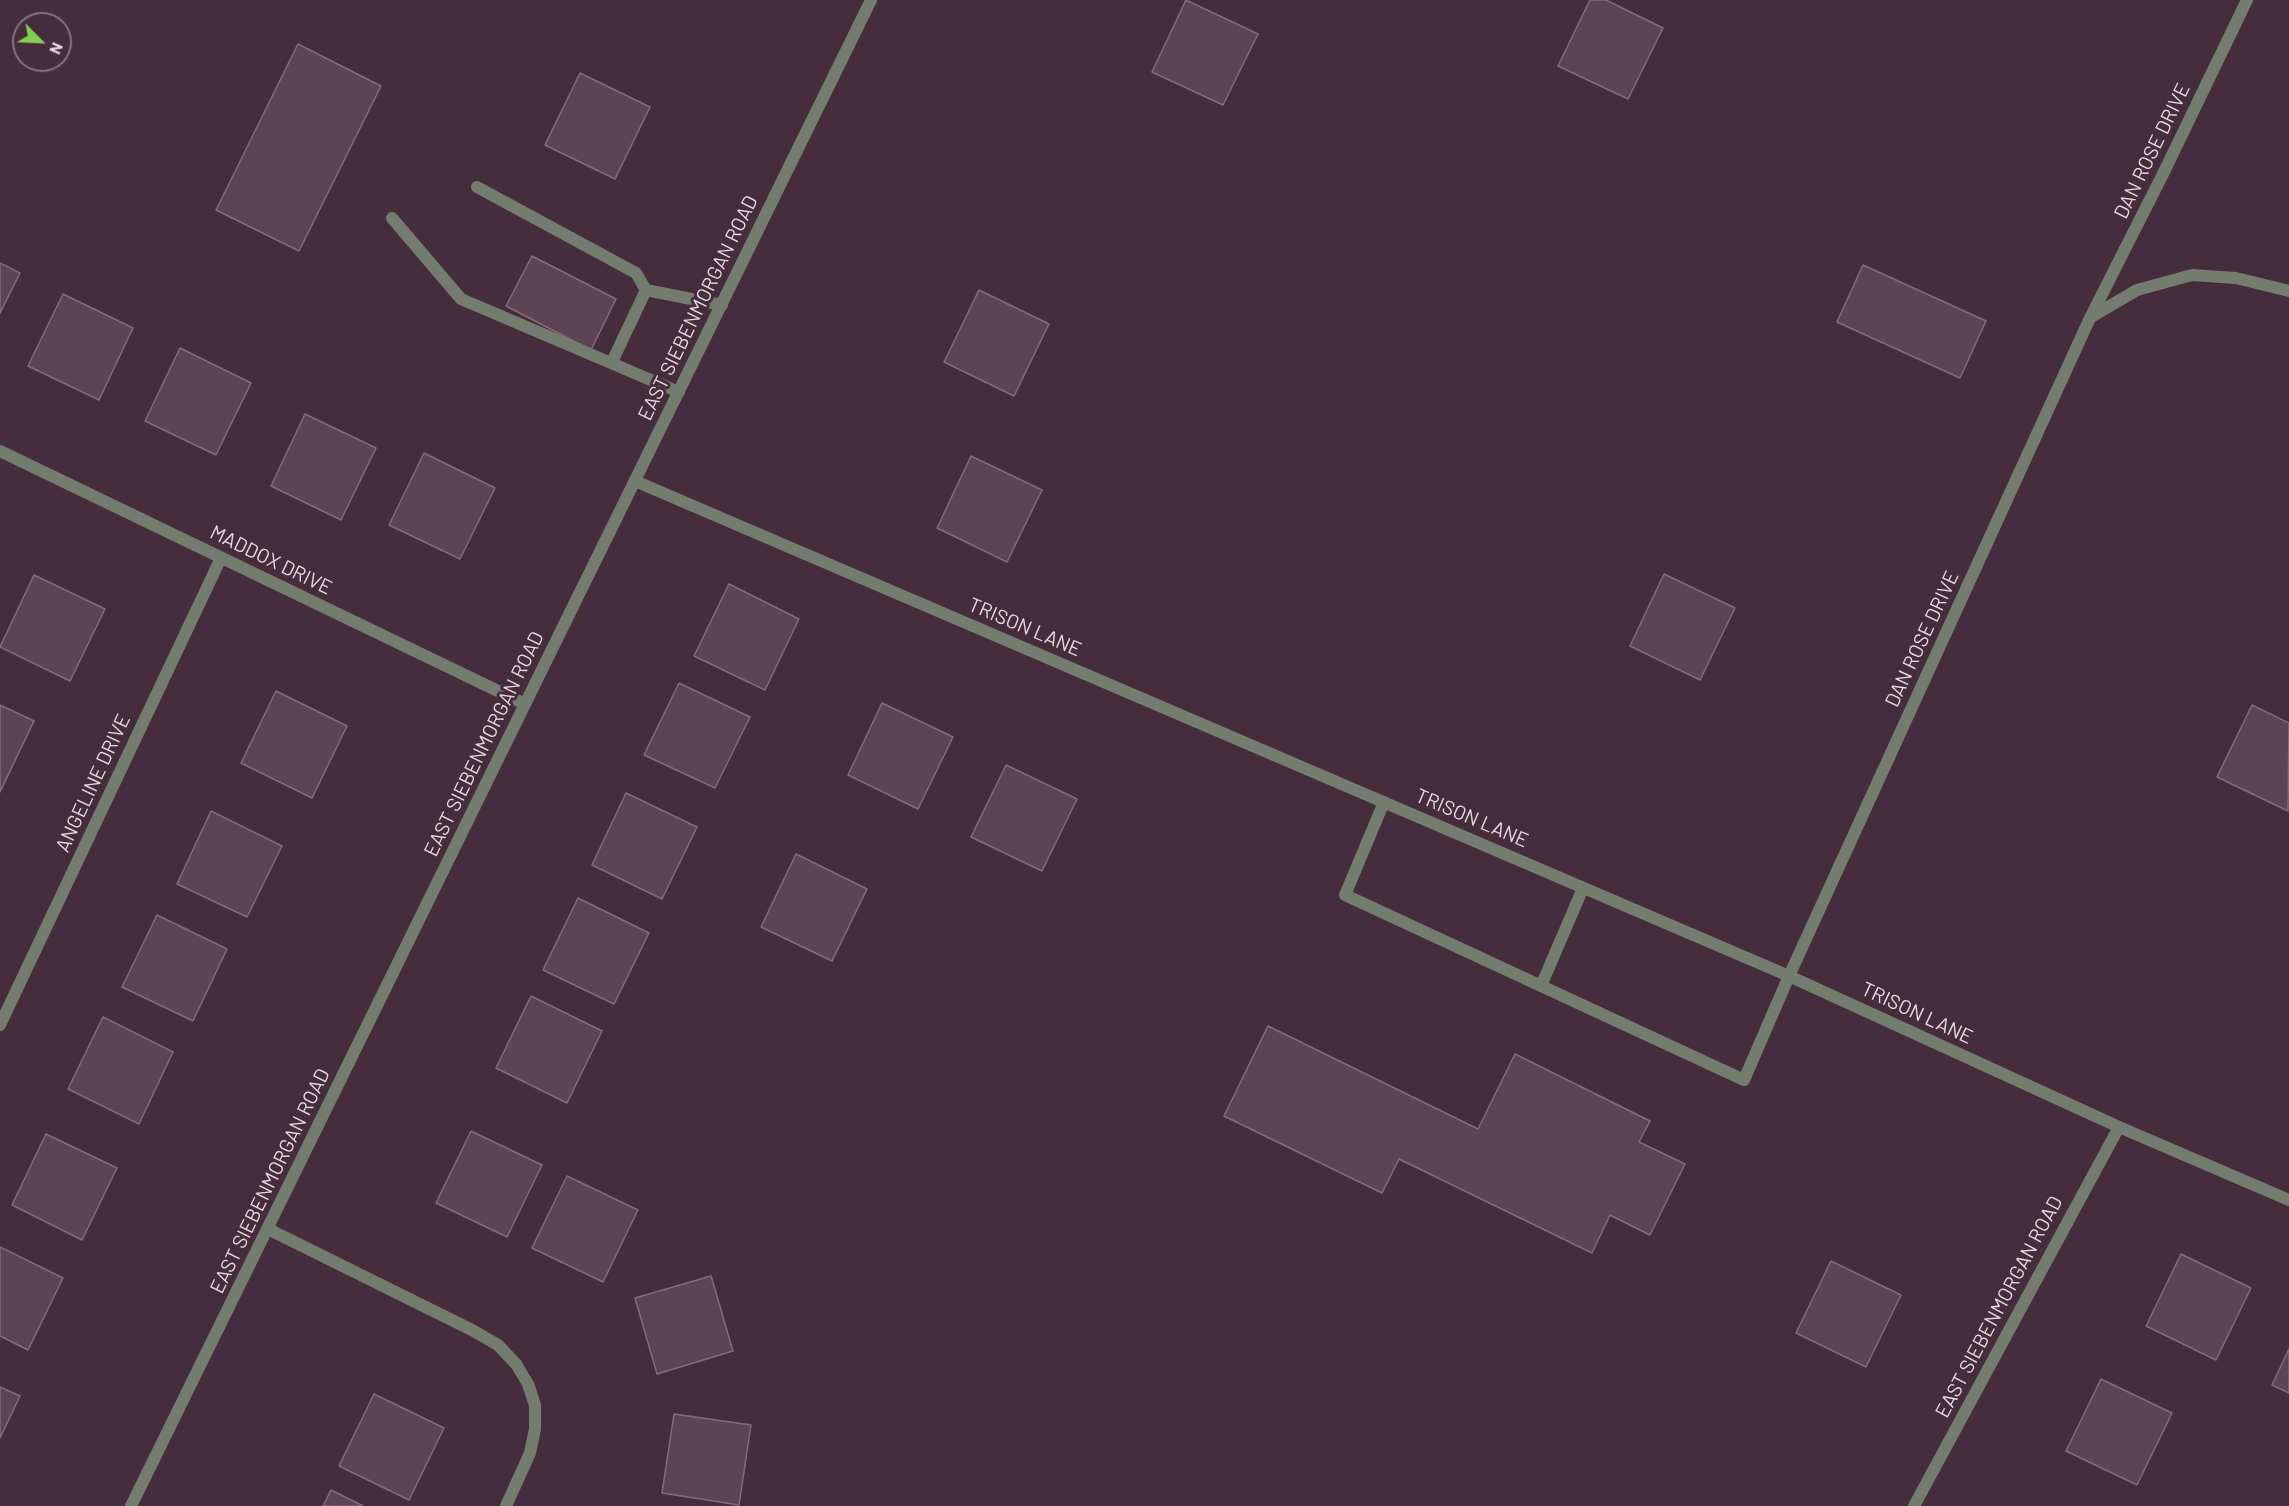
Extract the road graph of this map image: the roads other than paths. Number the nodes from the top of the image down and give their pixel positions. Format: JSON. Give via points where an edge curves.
{"nodes":[{"id":1,"x":872,"y":0,"type":"edge"},
{"id":2,"x":2247,"y":0,"type":"edge"},
{"id":3,"x":477,"y":187,"type":"dead end"},
{"id":4,"x":392,"y":218,"type":"dead end"},
{"id":5,"x":646,"y":290,"type":"junction"},
{"id":6,"x":2289,"y":291,"type":"edge"},
{"id":7,"x":722,"y":305,"type":"junction"},
{"id":8,"x":2090,"y":318,"type":"junction"},
{"id":9,"x":612,"y":362,"type":"junction"},
{"id":10,"x":679,"y":392,"type":"junction"},
{"id":11,"x":0,"y":452,"type":"edge"},
{"id":12,"x":635,"y":481,"type":"junction"},
{"id":13,"x":221,"y":558,"type":"junction"},
{"id":14,"x":525,"y":704,"type":"junction"},
{"id":15,"x":1384,"y":802,"type":"junction"},
{"id":16,"x":1583,"y":888,"type":"junction"},
{"id":17,"x":1789,"y":976,"type":"junction"},
{"id":18,"x":1541,"y":987,"type":"junction"},
{"id":19,"x":0,"y":1025,"type":"edge"},
{"id":20,"x":2119,"y":1127,"type":"junction"},
{"id":21,"x":2289,"y":1200,"type":"edge"},
{"id":22,"x":268,"y":1229,"type":"junction"},
{"id":23,"x":131,"y":1506,"type":"edge"},
{"id":24,"x":506,"y":1506,"type":"edge"},
{"id":25,"x":1914,"y":1506,"type":"edge"}],
"edges":[{"from":1,"to":7,"type":"street","name":"EAST SIEBENMORGAN ROAD"},
{"from":2,"to":8,"type":"street","name":"DAN ROSE DRIVE"},
{"from":3,"to":5,"type":"street","via":[[636,273]]},
{"from":4,"to":9,"type":"street","via":[[461,299]]},
{"from":5,"to":7,"type":"street"},
{"from":5,"to":9,"type":"street"},
{"from":6,"to":8,"type":"street","via":[[2236,278],[2192,275],[2137,290]]},
{"from":7,"to":10,"type":"street","name":"EAST SIEBENMORGAN ROAD"},
{"from":8,"to":17,"type":"street","name":"DAN ROSE DRIVE"},
{"from":9,"to":10,"type":"street"},
{"from":10,"to":12,"type":"street","name":"EAST SIEBENMORGAN ROAD"},
{"from":11,"to":13,"type":"street","name":"MADDOX DRIVE"},
{"from":12,"to":14,"type":"street","name":"EAST SIEBENMORGAN ROAD"},
{"from":12,"to":15,"type":"street","name":"TRISON LANE"},
{"from":13,"to":14,"type":"street","name":"MADDOX DRIVE"},
{"from":13,"to":19,"type":"street","name":"ANGELINE DRIVE"},
{"from":14,"to":22,"type":"street","name":"EAST SIEBENMORGAN ROAD"},
{"from":15,"to":16,"type":"street","name":"TRISON LANE"},
{"from":15,"to":18,"type":"street","via":[[1345,895]]},
{"from":16,"to":17,"type":"street","name":"TRISON LANE"},
{"from":16,"to":18,"type":"street"},
{"from":17,"to":18,"type":"street","name":"DAN ROSE DRIVE","via":[[1744,1080]]},
{"from":17,"to":20,"type":"street","name":"TRISON LANE"},
{"from":20,"to":21,"type":"street","name":"TRISON LANE"},
{"from":20,"to":25,"type":"street","name":"EAST SIEBENMORGAN ROAD"},
{"from":22,"to":23,"type":"street","name":"EAST SIEBENMORGAN ROAD"},
{"from":22,"to":24,"type":"street","via":[[472,1330],[498,1345],[516,1364],[535,1405],[535,1429],[530,1453]]}]}
